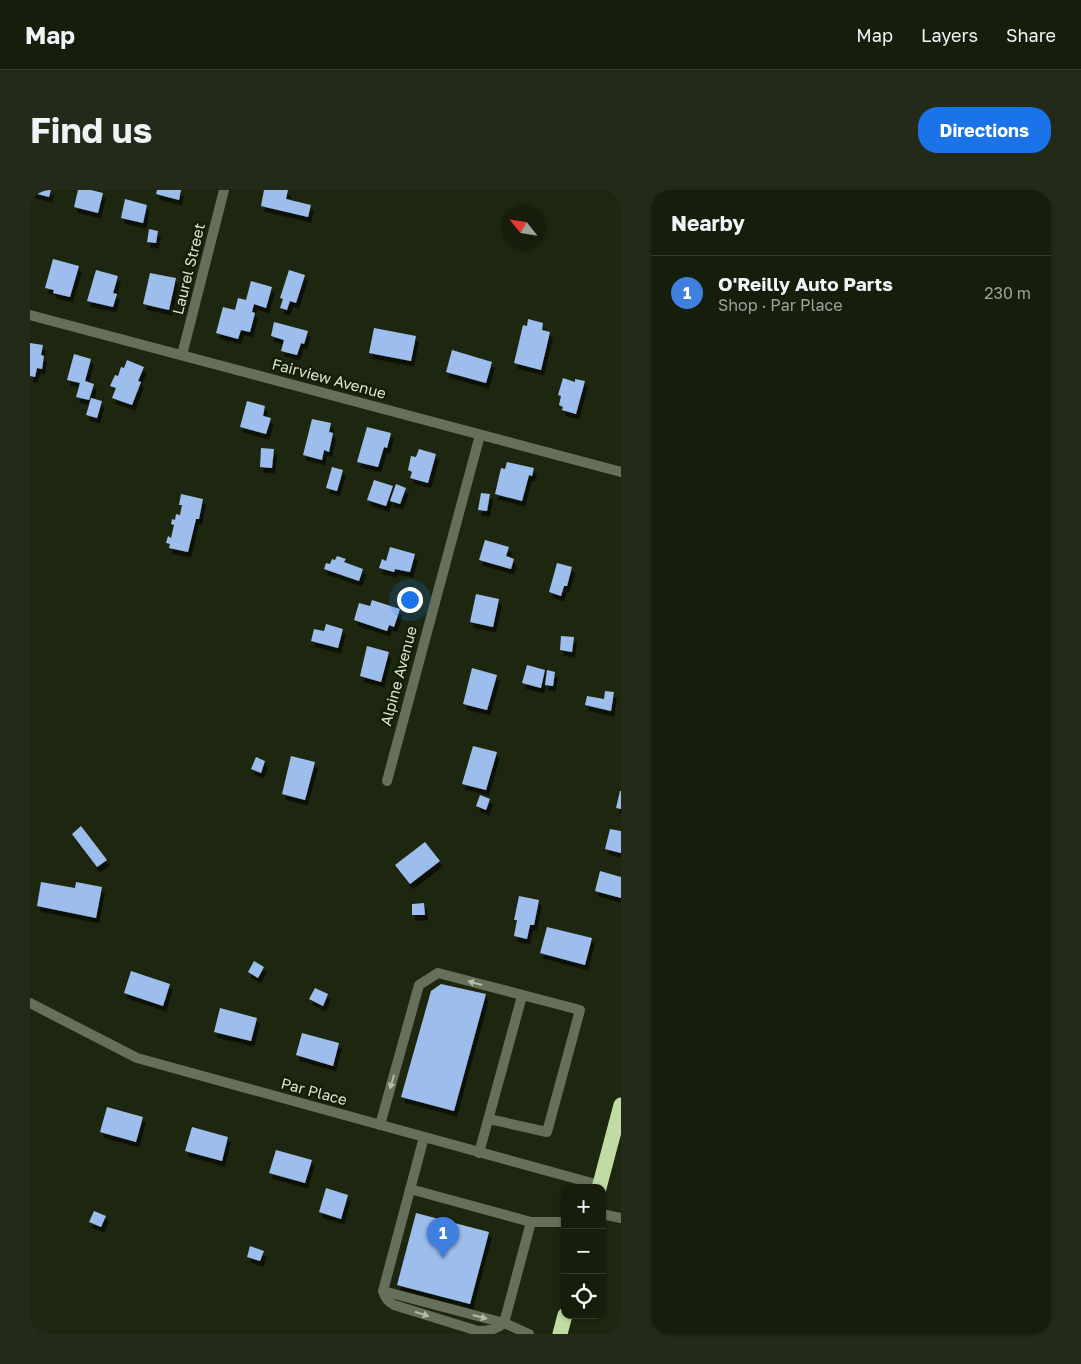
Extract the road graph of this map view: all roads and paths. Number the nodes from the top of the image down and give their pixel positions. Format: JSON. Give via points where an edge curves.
{"nodes":[{"id":1,"x":224,"y":190,"type":"edge"},
{"id":2,"x":30,"y":315,"type":"edge"},
{"id":3,"x":182,"y":355,"type":"junction"},
{"id":4,"x":480,"y":435,"type":"junction"},
{"id":5,"x":621,"y":472,"type":"edge"},
{"id":6,"x":386,"y":781,"type":"dead end"},
{"id":7,"x":522,"y":996,"type":"junction"},
{"id":8,"x":30,"y":1002,"type":"edge"},
{"id":9,"x":621,"y":1105,"type":"edge"},
{"id":10,"x":489,"y":1119,"type":"junction"},
{"id":11,"x":380,"y":1125,"type":"junction"},
{"id":12,"x":424,"y":1137,"type":"junction"},
{"id":13,"x":480,"y":1152,"type":"junction"},
{"id":14,"x":592,"y":1184,"type":"edge"},
{"id":15,"x":600,"y":1184,"type":"edge"},
{"id":16,"x":410,"y":1189,"type":"junction"},
{"id":17,"x":606,"y":1215,"type":"edge"},
{"id":18,"x":621,"y":1218,"type":"edge"},
{"id":19,"x":531,"y":1222,"type":"junction"},
{"id":20,"x":561,"y":1222,"type":"edge"},
{"id":21,"x":564,"y":1319,"type":"edge"},
{"id":22,"x":504,"y":1323,"type":"junction"},
{"id":23,"x":529,"y":1334,"type":"edge"},
{"id":24,"x":560,"y":1334,"type":"edge"}],
"edges":[{"from":1,"to":3,"type":"street","name":"Laurel Street"},
{"from":2,"to":3,"type":"street","name":"Fairview Avenue"},
{"from":3,"to":4,"type":"street","name":"Fairview Avenue"},
{"from":4,"to":5,"type":"street","name":"Fairview Avenue"},
{"from":4,"to":6,"type":"street","name":"Alpine Avenue"},
{"from":7,"to":10,"type":"street"},
{"from":7,"to":10,"type":"street","via":[[580,1010],[546,1132]]},
{"from":7,"to":11,"type":"street","one_way":true,"via":[[438,973],[419,985]]},
{"from":8,"to":11,"type":"street","name":"Par Place","via":[[137,1058]]},
{"from":9,"to":15,"type":"highway"},
{"from":10,"to":13,"type":"street"},
{"from":11,"to":12,"type":"street","name":"Par Place"},
{"from":12,"to":13,"type":"street","name":"Par Place"},
{"from":12,"to":16,"type":"street"},
{"from":13,"to":14,"type":"street","name":"Par Place"},
{"from":16,"to":19,"type":"street"},
{"from":16,"to":22,"type":"street","one_way":true,"via":[[383,1291]]},
{"from":17,"to":18,"type":"street"},
{"from":19,"to":20,"type":"street"},
{"from":19,"to":22,"type":"street"},
{"from":21,"to":24,"type":"highway"},
{"from":22,"to":23,"type":"street"}]}
